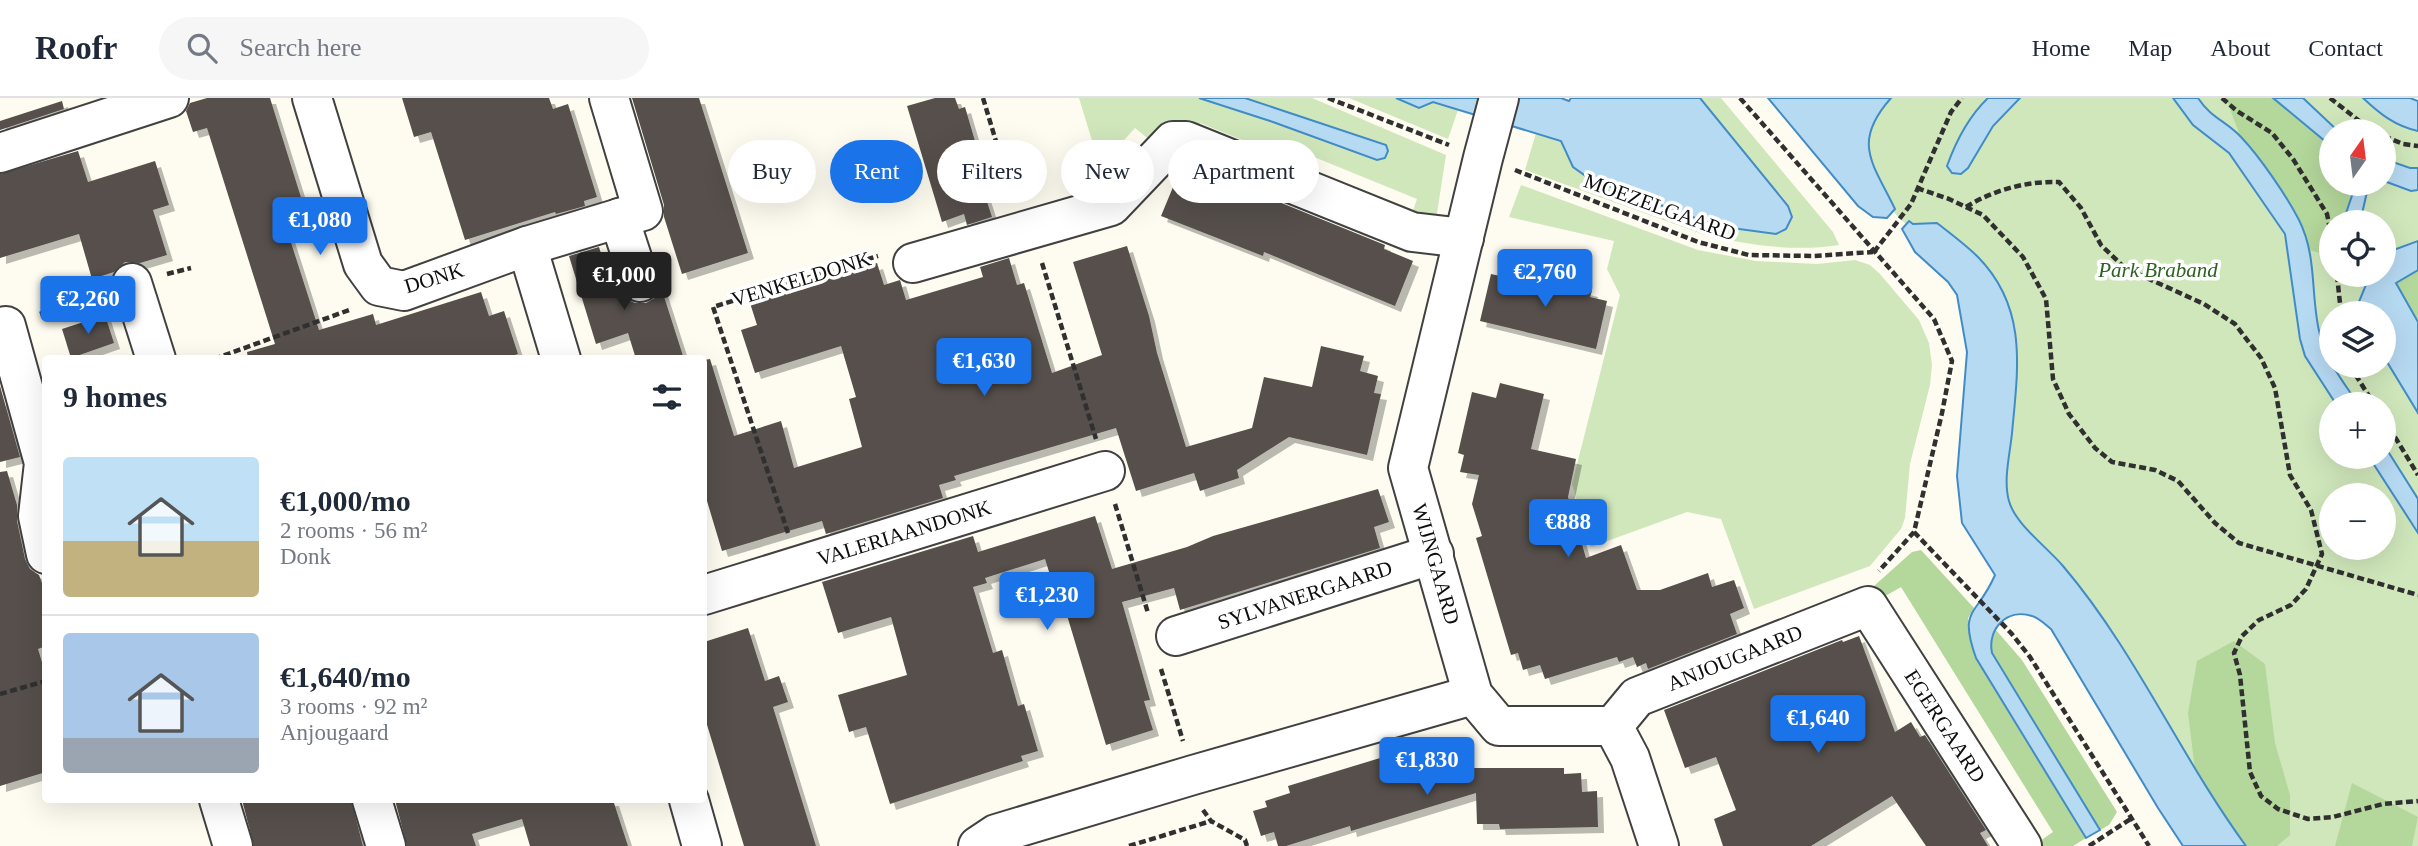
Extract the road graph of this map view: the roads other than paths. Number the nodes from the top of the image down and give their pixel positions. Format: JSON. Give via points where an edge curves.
{"nodes":[{"id":1,"x":169,"y":98,"type":"edge"},
{"id":2,"x":312,"y":98,"type":"edge"},
{"id":3,"x":609,"y":98,"type":"edge"},
{"id":4,"x":1499,"y":98,"type":"edge"},
{"id":5,"x":0,"y":152,"type":"edge"},
{"id":6,"x":619,"y":218,"type":"junction"},
{"id":7,"x":1464,"y":238,"type":"junction"},
{"id":8,"x":527,"y":246,"type":"junction"},
{"id":9,"x":913,"y":263,"type":"road end"},
{"id":10,"x":132,"y":282,"type":"dead end"},
{"id":11,"x":640,"y":282,"type":"dead end"},
{"id":12,"x":3,"y":327,"type":"edge"},
{"id":13,"x":155,"y":355,"type":"edge"},
{"id":14,"x":560,"y":355,"type":"edge"},
{"id":15,"x":42,"y":456,"type":"edge"},
{"id":16,"x":1105,"y":471,"type":"dead end"},
{"id":17,"x":42,"y":481,"type":"edge"},
{"id":18,"x":42,"y":535,"type":"edge"},
{"id":19,"x":1433,"y":554,"type":"junction"},
{"id":20,"x":707,"y":594,"type":"edge"},
{"id":21,"x":1867,"y":606,"type":"joint"},
{"id":22,"x":1176,"y":636,"type":"dead end"},
{"id":23,"x":1473,"y":695,"type":"junction"},
{"id":24,"x":1613,"y":726,"type":"junction"},
{"id":25,"x":220,"y":803,"type":"edge"},
{"id":26,"x":373,"y":803,"type":"edge"},
{"id":27,"x":690,"y":803,"type":"edge"},
{"id":28,"x":233,"y":846,"type":"edge"},
{"id":29,"x":386,"y":846,"type":"edge"},
{"id":30,"x":702,"y":846,"type":"edge"},
{"id":31,"x":978,"y":846,"type":"edge"},
{"id":32,"x":1659,"y":846,"type":"edge"},
{"id":33,"x":2022,"y":846,"type":"edge"}],
"edges":[{"from":1,"to":5,"type":"street"},
{"from":2,"to":8,"type":"street","name":"DONK","via":[[363,264],[379,286],[404,291]]},
{"from":3,"to":6,"type":"street","via":[[643,211]]},
{"from":4,"to":7,"type":"street","name":"WIJNGAARD"},
{"from":6,"to":8,"type":"street"},
{"from":6,"to":11,"type":"street"},
{"from":7,"to":9,"type":"street","via":[[1412,232],[1186,141],[1172,141],[1111,206]]},
{"from":7,"to":19,"type":"street","name":"WIJNGAARD","via":[[1408,468]]},
{"from":8,"to":14,"type":"street"},
{"from":10,"to":13,"type":"street"},
{"from":12,"to":15,"type":"street"},
{"from":16,"to":20,"type":"street","name":"VALERIAANDONK"},
{"from":17,"to":18,"type":"street","via":[[38,516]]},
{"from":19,"to":22,"type":"street","name":"SYLVANERGAARD"},
{"from":19,"to":23,"type":"street","name":"WIJNGAARD"},
{"from":21,"to":24,"type":"street","name":"ANJOUGAARD","via":[[1637,697]]},
{"from":21,"to":33,"type":"street","name":"EGERGAARD"},
{"from":23,"to":24,"type":"street","name":"WIJNGAARD","via":[[1499,726]]},
{"from":23,"to":31,"type":"street","via":[[996,834]]},
{"from":24,"to":32,"type":"street","via":[[1630,758]]},
{"from":25,"to":28,"type":"street"},
{"from":26,"to":29,"type":"street"},
{"from":27,"to":30,"type":"street"}]}
